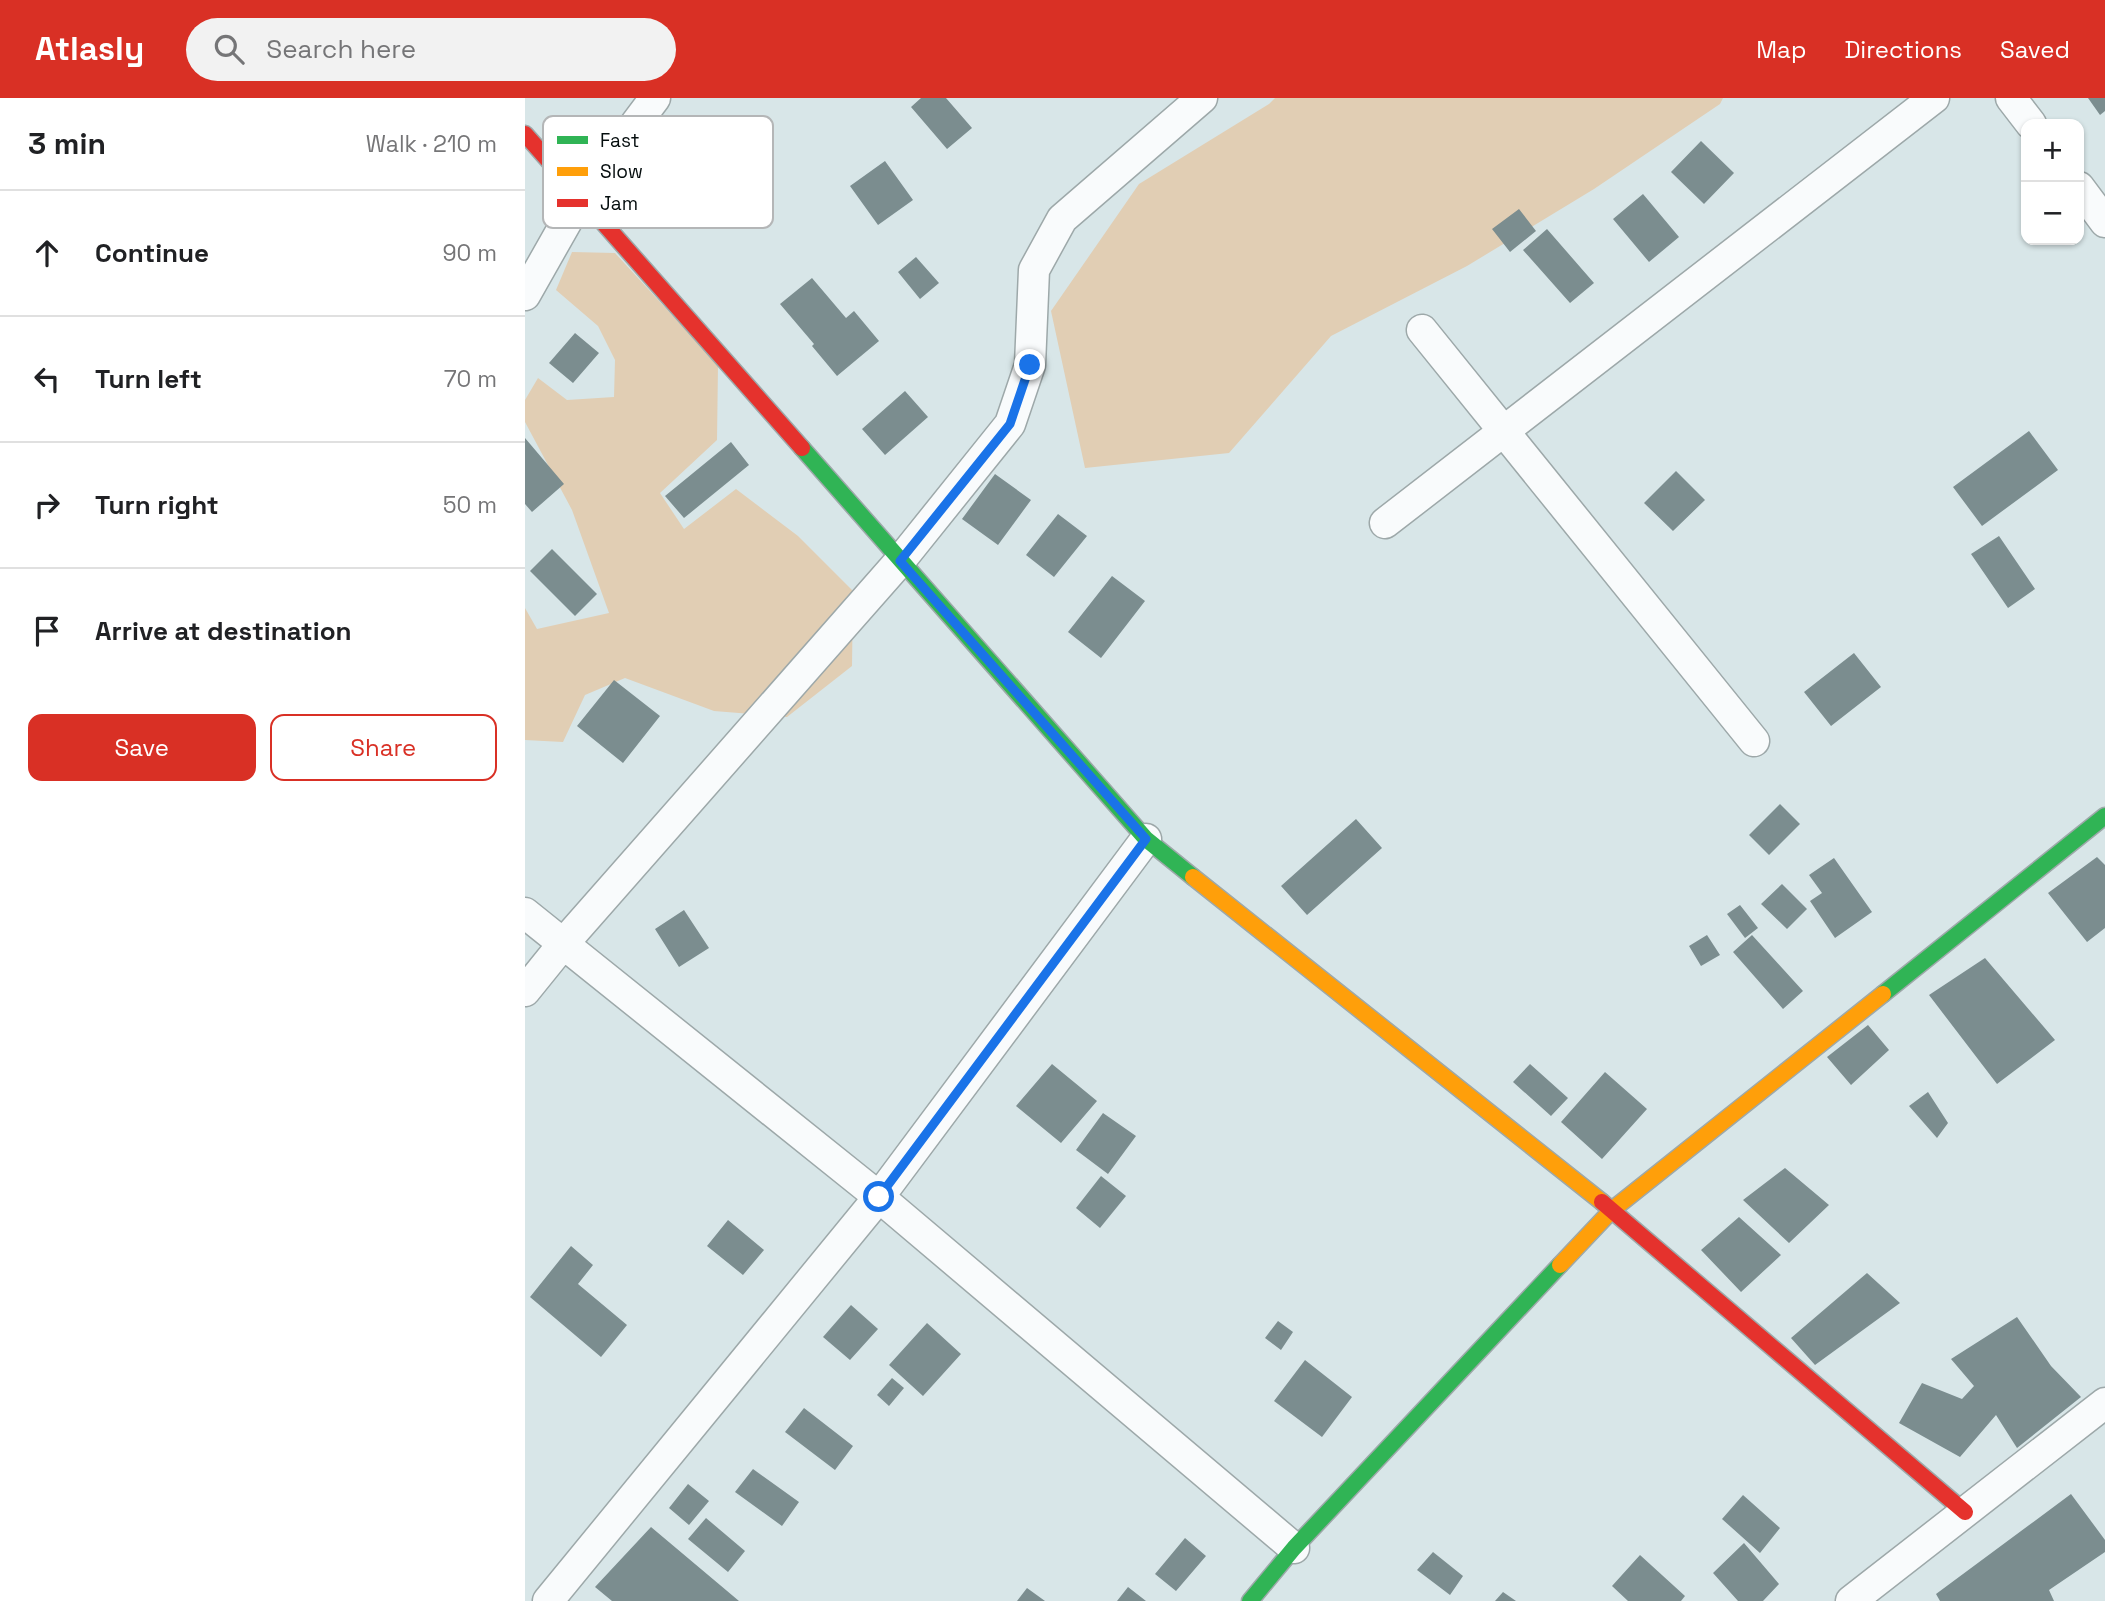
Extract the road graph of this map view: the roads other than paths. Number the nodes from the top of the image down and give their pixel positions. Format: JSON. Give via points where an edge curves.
{"nodes":[{"id":1,"x":655,"y":98,"type":"edge"},
{"id":2,"x":1202,"y":98,"type":"edge"},
{"id":3,"x":1934,"y":98,"type":"edge"},
{"id":4,"x":2011,"y":98,"type":"edge"},
{"id":5,"x":642,"y":116,"type":"edge"},
{"id":6,"x":2027,"y":119,"type":"edge"},
{"id":7,"x":525,"y":134,"type":"edge"},
{"id":8,"x":543,"y":155,"type":"edge"},
{"id":9,"x":2084,"y":194,"type":"edge"},
{"id":10,"x":2105,"y":222,"type":"edge"},
{"id":11,"x":563,"y":228,"type":"edge"},
{"id":12,"x":606,"y":228,"type":"edge"},
{"id":13,"x":525,"y":295,"type":"edge"},
{"id":14,"x":1422,"y":330,"type":"dead end"},
{"id":15,"x":1503,"y":431,"type":"junction"},
{"id":16,"x":1385,"y":523,"type":"dead end"},
{"id":17,"x":900,"y":561,"type":"junction"},
{"id":18,"x":1754,"y":741,"type":"dead end"},
{"id":19,"x":2102,"y":824,"type":"edge"},
{"id":20,"x":1146,"y":839,"type":"junction"},
{"id":21,"x":525,"y":913,"type":"edge"},
{"id":22,"x":563,"y":944,"type":"junction"},
{"id":23,"x":525,"y":991,"type":"edge"},
{"id":24,"x":879,"y":1197,"type":"junction"},
{"id":25,"x":1612,"y":1210,"type":"junction"},
{"id":26,"x":2105,"y":1403,"type":"edge"},
{"id":27,"x":1965,"y":1513,"type":"junction"},
{"id":28,"x":1294,"y":1548,"type":"junction"},
{"id":29,"x":548,"y":1601,"type":"edge"},
{"id":30,"x":1250,"y":1601,"type":"edge"},
{"id":31,"x":1851,"y":1601,"type":"edge"}],
"edges":[{"from":1,"to":5,"type":"street"},
{"from":2,"to":17,"type":"street","via":[[1062,219],[1034,270],[1030,365],[1010,424]]},
{"from":3,"to":15,"type":"street"},
{"from":4,"to":6,"type":"street"},
{"from":7,"to":8,"type":"street"},
{"from":9,"to":10,"type":"street"},
{"from":11,"to":13,"type":"street"},
{"from":12,"to":17,"type":"street"},
{"from":14,"to":15,"type":"street"},
{"from":15,"to":16,"type":"street"},
{"from":15,"to":18,"type":"street"},
{"from":17,"to":20,"type":"street"},
{"from":17,"to":22,"type":"street"},
{"from":19,"to":25,"type":"street"},
{"from":20,"to":24,"type":"street"},
{"from":20,"to":25,"type":"street"},
{"from":21,"to":22,"type":"street"},
{"from":22,"to":23,"type":"street"},
{"from":22,"to":24,"type":"street"},
{"from":24,"to":28,"type":"street"},
{"from":24,"to":29,"type":"street"},
{"from":25,"to":27,"type":"street"},
{"from":25,"to":28,"type":"street"},
{"from":26,"to":27,"type":"street"},
{"from":27,"to":31,"type":"street"},
{"from":28,"to":30,"type":"street"}]}
